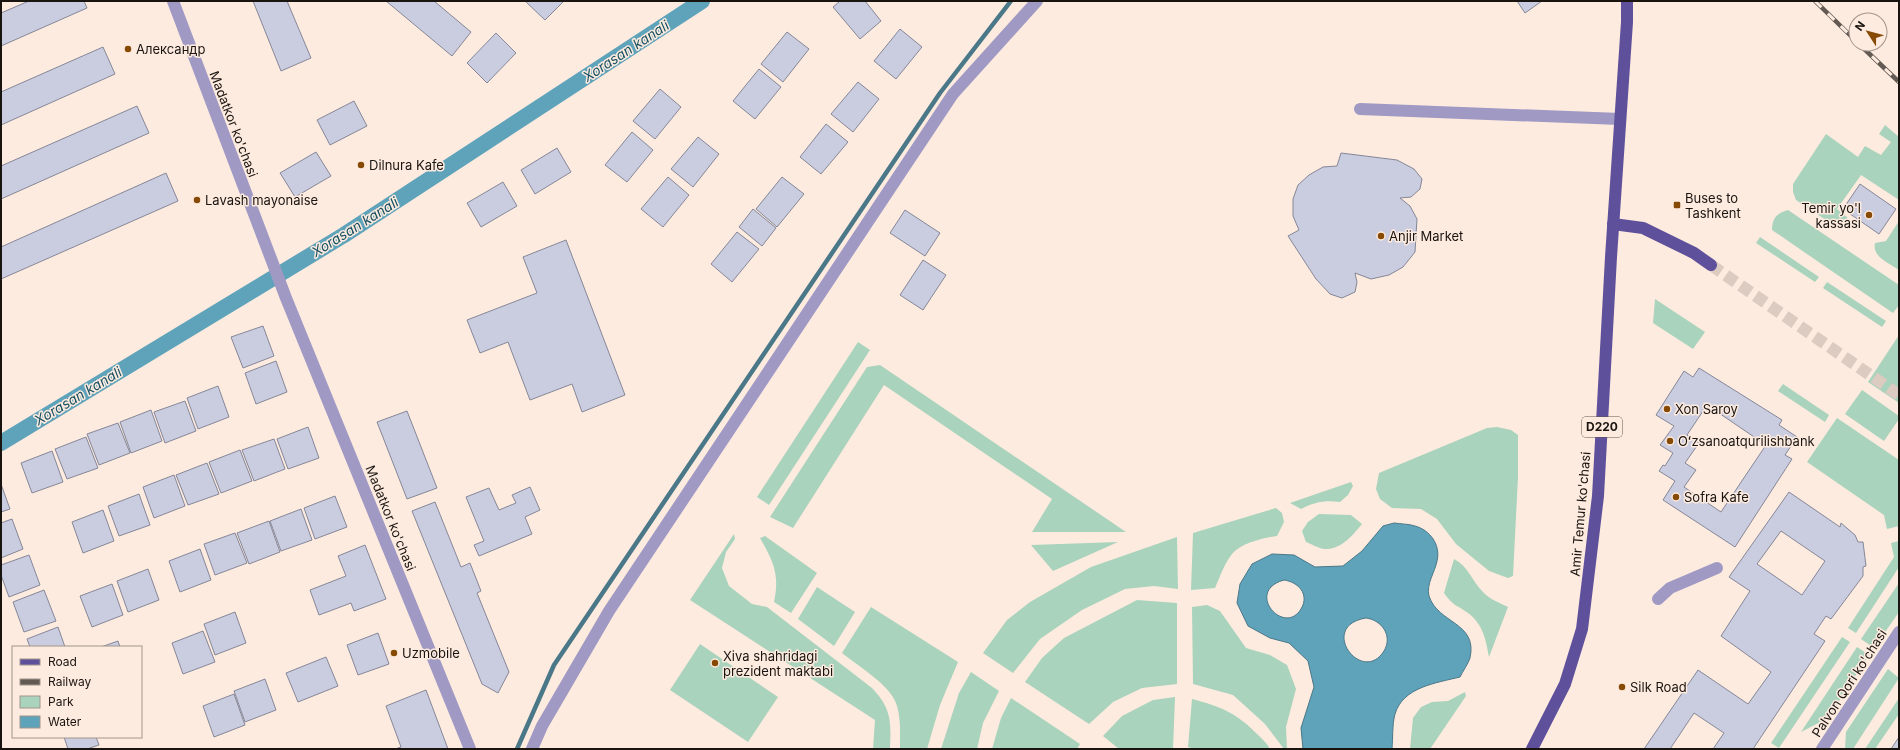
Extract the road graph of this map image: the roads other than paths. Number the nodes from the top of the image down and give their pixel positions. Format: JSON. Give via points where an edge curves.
{"nodes":[{"id":1,"x":173,"y":1,"type":"edge"},
{"id":2,"x":1037,"y":1,"type":"edge"},
{"id":3,"x":1627,"y":1,"type":"edge"},
{"id":4,"x":1360,"y":109,"type":"dead end"},
{"id":5,"x":1620,"y":119,"type":"junction"},
{"id":6,"x":1613,"y":224,"type":"junction"},
{"id":7,"x":1711,"y":265,"type":"tunnel mouth"},
{"id":8,"x":1717,"y":568,"type":"dead end"},
{"id":9,"x":1658,"y":599,"type":"dead end"},
{"id":10,"x":1899,"y":632,"type":"edge"},
{"id":11,"x":470,"y":749,"type":"edge"},
{"id":12,"x":532,"y":749,"type":"edge"},
{"id":13,"x":1532,"y":749,"type":"edge"},
{"id":14,"x":1822,"y":749,"type":"edge"}],
"edges":[{"from":1,"to":11,"type":"street","name":"Madatkor ko'chasi","via":[[286,298]]},
{"from":2,"to":12,"type":"street","via":[[953,94],[609,611],[542,726]]},
{"from":3,"to":5,"type":"main road","number":"D220"},
{"from":4,"to":5,"type":"street"},
{"from":5,"to":6,"type":"main road","number":"D220"},
{"from":6,"to":7,"type":"main road","via":[[1643,228],[1694,253]]},
{"from":6,"to":13,"type":"main road","name":"Amir Temur ko'chasi","number":"D220","via":[[1598,496],[1582,629],[1565,684]]},
{"from":8,"to":9,"type":"street","via":[[1670,588]]},
{"from":10,"to":14,"type":"street","name":"Palvon Qori ko'chasi"}]}
